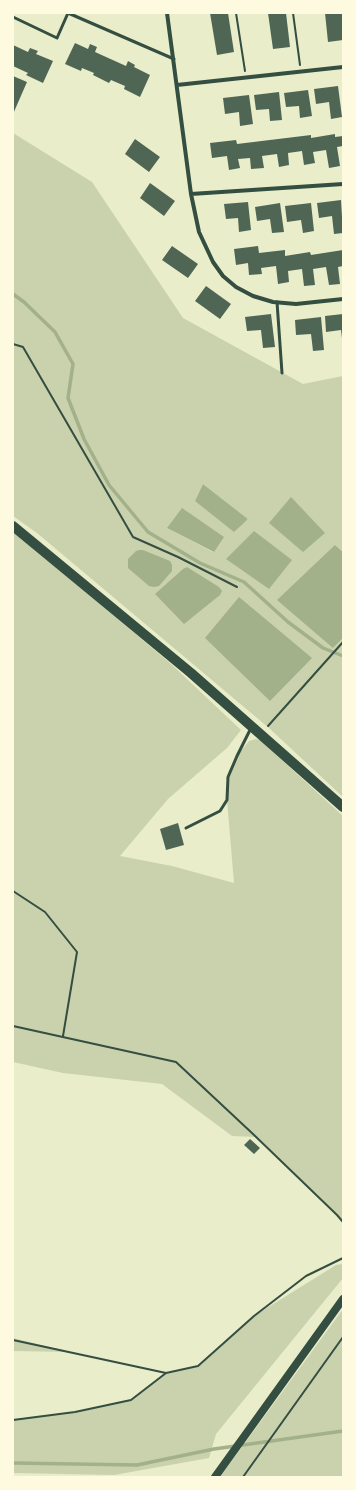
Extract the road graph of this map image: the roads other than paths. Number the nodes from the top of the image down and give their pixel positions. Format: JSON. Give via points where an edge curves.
{"nodes":[{"id":1,"x":167,"y":13,"type":"edge"},
{"id":2,"x":13,"y":18,"type":"edge"},
{"id":3,"x":174,"y":59,"type":"junction"},
{"id":4,"x":343,"y":67,"type":"edge"},
{"id":5,"x":177,"y":85,"type":"junction"},
{"id":6,"x":343,"y":184,"type":"edge"},
{"id":7,"x":191,"y":194,"type":"junction"},
{"id":8,"x":343,"y":299,"type":"edge"},
{"id":9,"x":277,"y":302,"type":"junction"},
{"id":10,"x":282,"y":373,"type":"dead end"},
{"id":11,"x":13,"y":526,"type":"edge"},
{"id":12,"x":252,"y":727,"type":"junction"},
{"id":13,"x":343,"y":807,"type":"edge"},
{"id":14,"x":186,"y":828,"type":"dead end"},
{"id":15,"x":343,"y":1299,"type":"edge"},
{"id":16,"x":215,"y":1477,"type":"edge"}],
"edges":[{"from":1,"to":3,"type":"street"},
{"from":2,"to":3,"type":"lane","via":[[57,38],[68,14]]},
{"from":3,"to":5,"type":"street"},
{"from":4,"to":5,"type":"street"},
{"from":5,"to":7,"type":"street"},
{"from":6,"to":7,"type":"street"},
{"from":7,"to":9,"type":"street","via":[[199,232],[213,262],[223,276],[253,296]]},
{"from":8,"to":9,"type":"street","via":[[296,304]]},
{"from":9,"to":10,"type":"lane"},
{"from":11,"to":12,"type":"main road"},
{"from":12,"to":13,"type":"main road"},
{"from":12,"to":14,"type":"lane","via":[[228,776],[227,800],[220,811]]},
{"from":15,"to":16,"type":"main road"}]}
